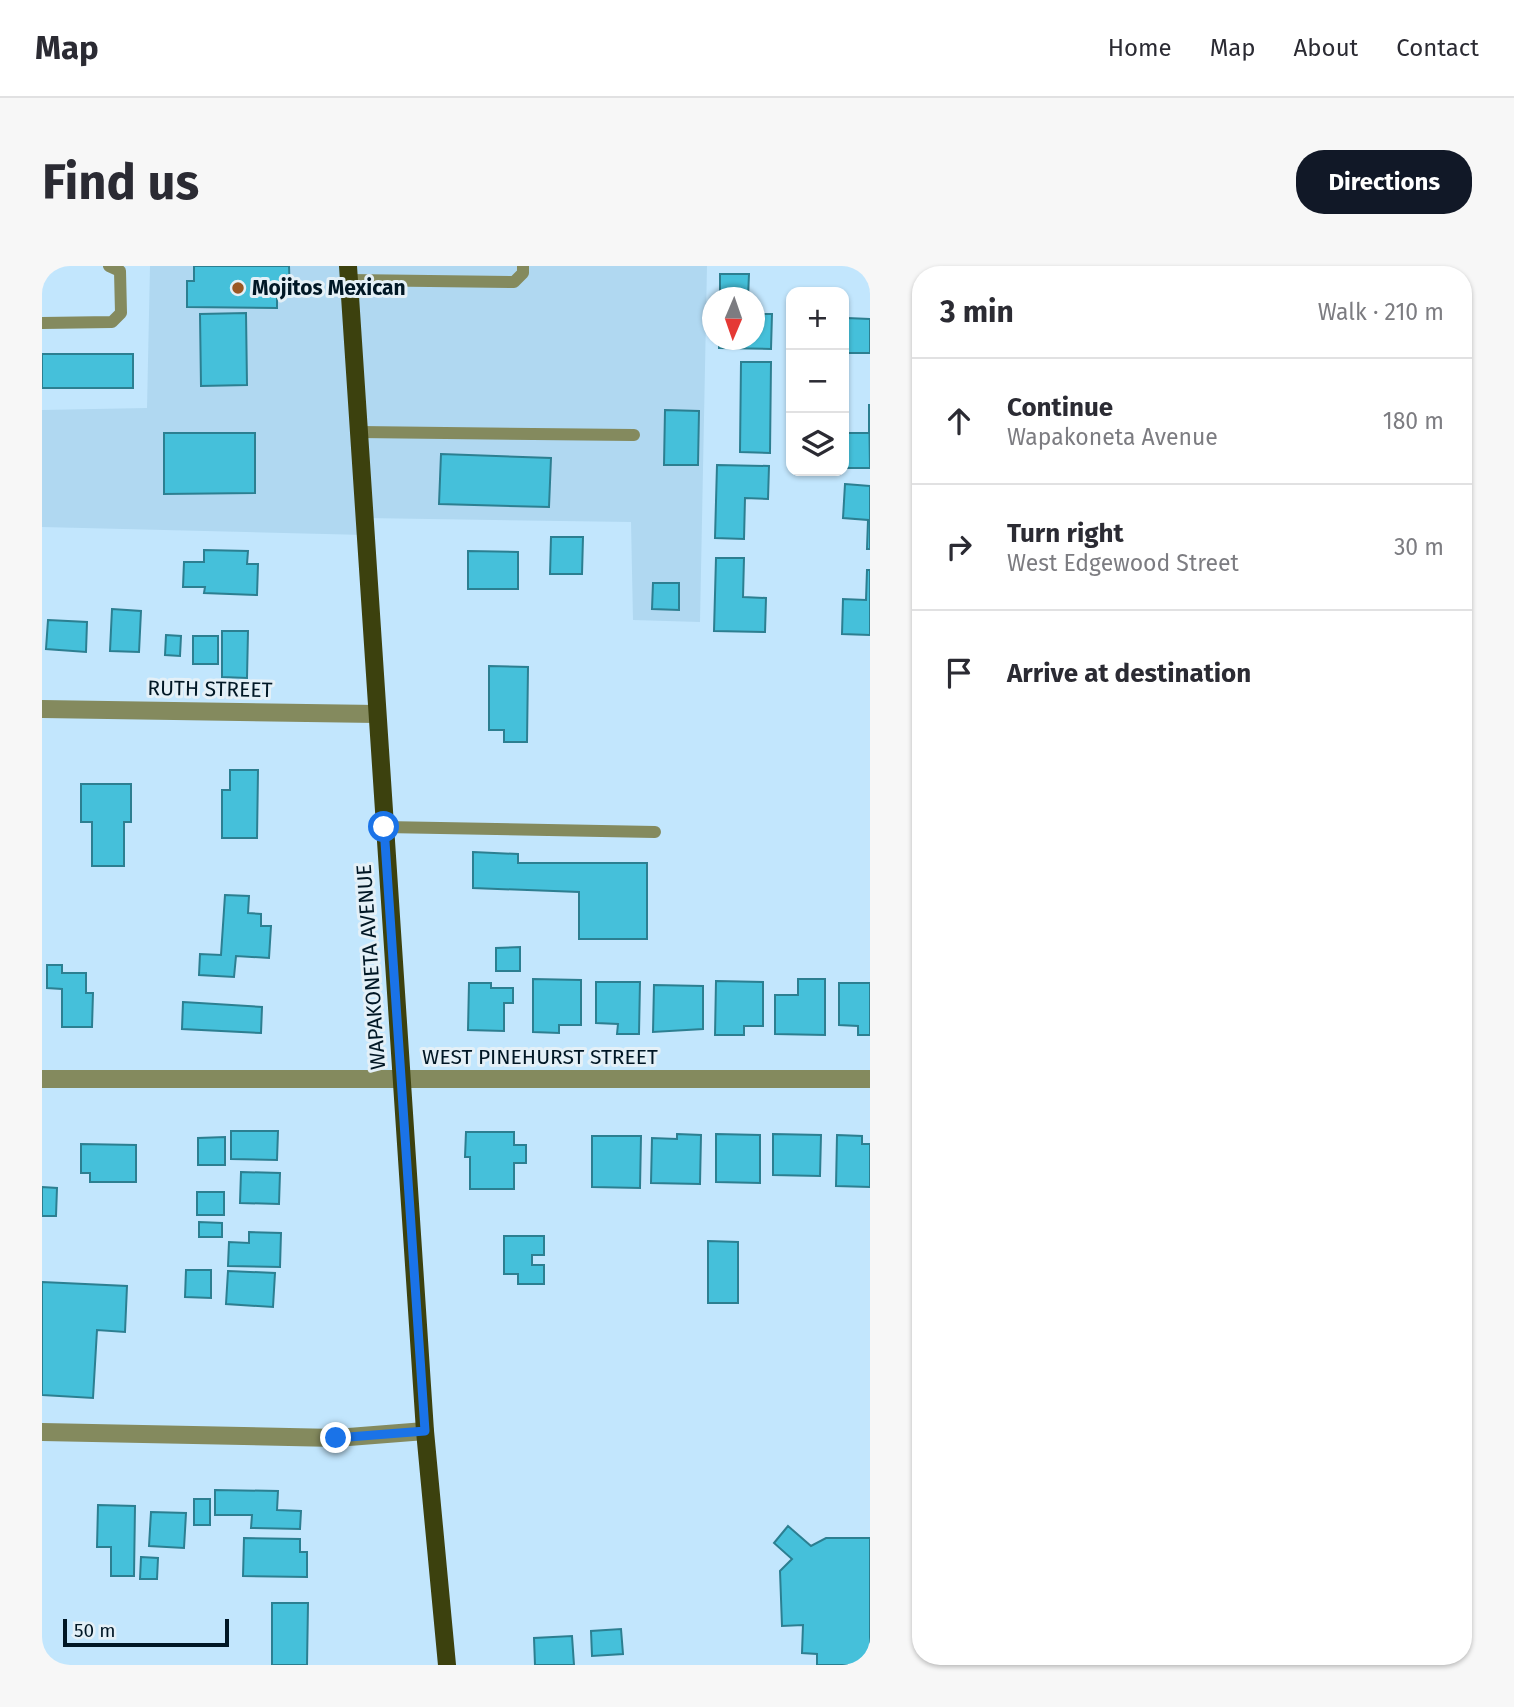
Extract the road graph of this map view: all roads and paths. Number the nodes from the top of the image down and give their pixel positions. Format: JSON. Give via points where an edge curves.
{"nodes":[{"id":1,"x":109,"y":266,"type":"edge"},
{"id":2,"x":523,"y":266,"type":"edge"},
{"id":3,"x":349,"y":273,"type":"edge"},
{"id":4,"x":42,"y":323,"type":"edge"},
{"id":5,"x":359,"y":432,"type":"junction"},
{"id":6,"x":634,"y":435,"type":"dead end"},
{"id":7,"x":42,"y":709,"type":"edge"},
{"id":8,"x":377,"y":714,"type":"junction"},
{"id":9,"x":384,"y":827,"type":"junction"},
{"id":10,"x":655,"y":832,"type":"dead end"},
{"id":11,"x":42,"y":1079,"type":"edge"},
{"id":12,"x":870,"y":1079,"type":"edge"},
{"id":13,"x":400,"y":1080,"type":"junction"},
{"id":14,"x":425,"y":1431,"type":"junction"},
{"id":15,"x":42,"y":1432,"type":"edge"},
{"id":16,"x":447,"y":1665,"type":"edge"}],
"edges":[{"from":1,"to":4,"type":"lane","via":[[120,271],[121,313],[112,322]]},
{"from":2,"to":3,"type":"lane","via":[[523,274],[514,282]]},
{"from":3,"to":5,"type":"main road","name":"WAPAKONETA AVENUE"},
{"from":5,"to":6,"type":"lane"},
{"from":5,"to":8,"type":"main road","name":"WAPAKONETA AVENUE"},
{"from":7,"to":8,"type":"street","name":"RUTH STREET"},
{"from":8,"to":9,"type":"main road","name":"WAPAKONETA AVENUE"},
{"from":9,"to":10,"type":"lane"},
{"from":9,"to":13,"type":"main road","name":"WAPAKONETA AVENUE"},
{"from":11,"to":13,"type":"street","name":"WEST PINEHURST STREET"},
{"from":12,"to":13,"type":"street","name":"WEST PINEHURST STREET"},
{"from":13,"to":14,"type":"main road","name":"WAPAKONETA AVENUE"},
{"from":14,"to":15,"type":"street","via":[[336,1438]]},
{"from":14,"to":16,"type":"main road","name":"WAPAKONETA AVENUE"}]}
